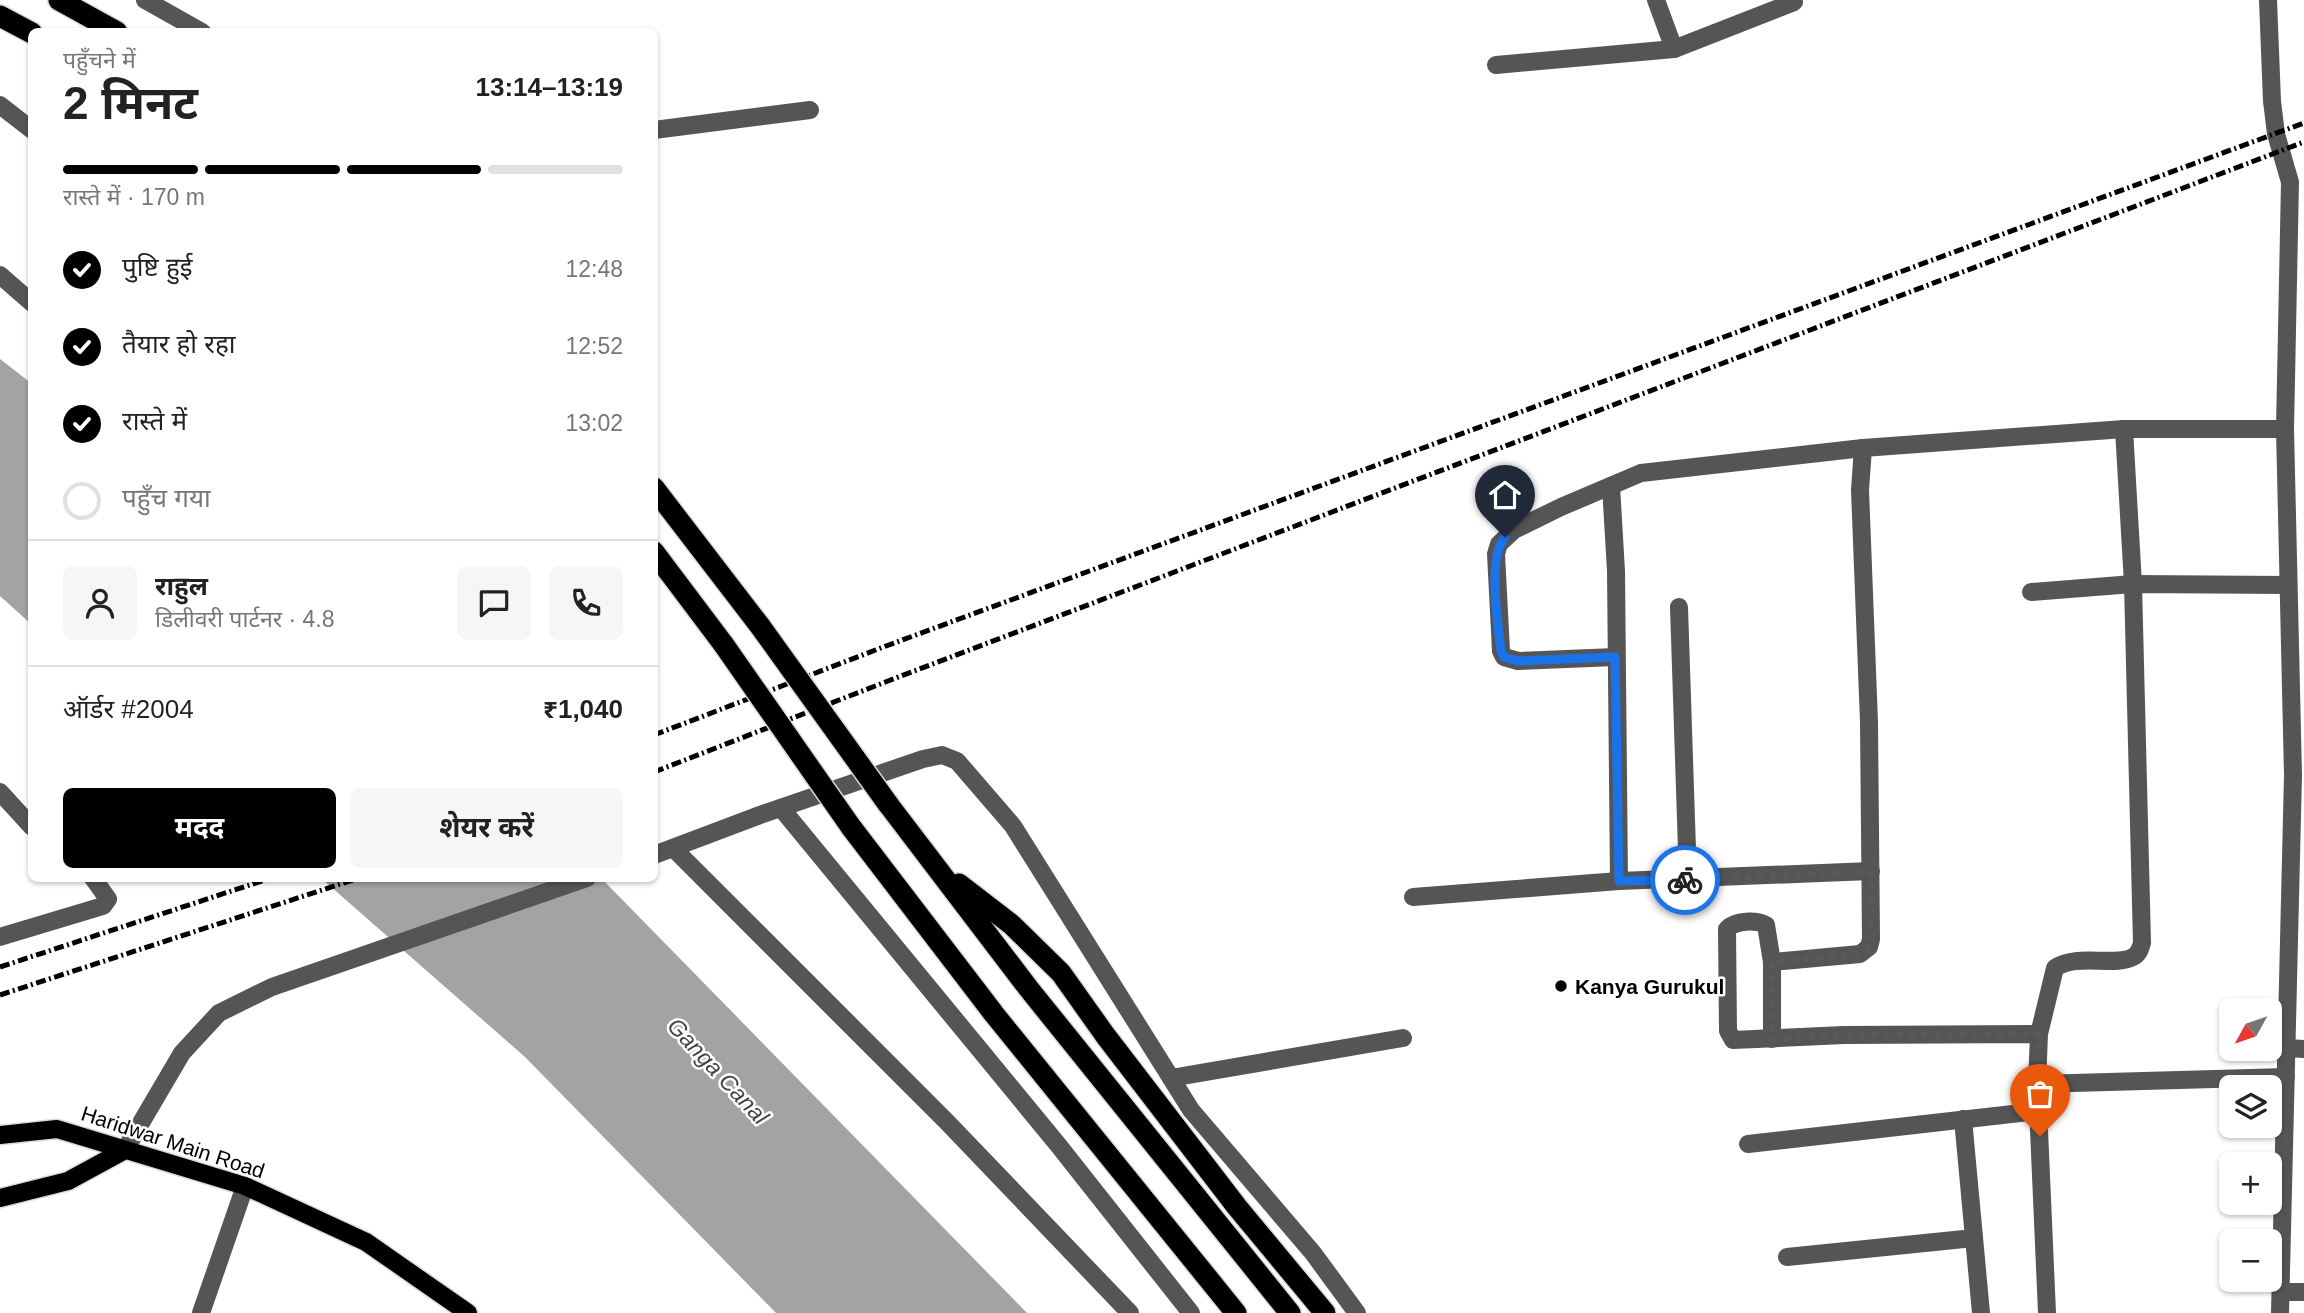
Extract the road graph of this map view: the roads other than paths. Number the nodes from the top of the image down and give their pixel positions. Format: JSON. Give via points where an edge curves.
{"nodes":[{"id":1,"x":59,"y":0,"type":"edge"},
{"id":2,"x":145,"y":0,"type":"edge"},
{"id":3,"x":1656,"y":0,"type":"edge"},
{"id":4,"x":2268,"y":0,"type":"edge"},
{"id":5,"x":1794,"y":2,"type":"edge"},
{"id":6,"x":0,"y":16,"type":"edge"},
{"id":7,"x":110,"y":28,"type":"edge"},
{"id":8,"x":195,"y":28,"type":"edge"},
{"id":9,"x":28,"y":31,"type":"edge"},
{"id":10,"x":1674,"y":49,"type":"junction"},
{"id":11,"x":1496,"y":65,"type":"dead end"},
{"id":12,"x":0,"y":105,"type":"edge"},
{"id":13,"x":810,"y":110,"type":"dead end"},
{"id":14,"x":28,"y":127,"type":"edge"},
{"id":15,"x":658,"y":129,"type":"edge"},
{"id":16,"x":2297,"y":179,"type":"edge"},
{"id":17,"x":0,"y":275,"type":"edge"},
{"id":18,"x":2296,"y":299,"type":"edge"},
{"id":19,"x":28,"y":300,"type":"edge"},
{"id":20,"x":2124,"y":429,"type":"junction"},
{"id":21,"x":2285,"y":429,"type":"junction"},
{"id":22,"x":1863,"y":448,"type":"junction"},
{"id":23,"x":1611,"y":486,"type":"junction"},
{"id":24,"x":658,"y":493,"type":"edge"},
{"id":25,"x":658,"y":557,"type":"edge"},
{"id":26,"x":2133,"y":584,"type":"junction"},
{"id":27,"x":2288,"y":585,"type":"junction"},
{"id":28,"x":2031,"y":592,"type":"dead end"},
{"id":29,"x":1679,"y":607,"type":"dead end"},
{"id":30,"x":1615,"y":657,"type":"junction"},
{"id":31,"x":2298,"y":710,"type":"edge"},
{"id":32,"x":0,"y":792,"type":"edge"},
{"id":33,"x":781,"y":808,"type":"junction"},
{"id":34,"x":28,"y":823,"type":"edge"},
{"id":35,"x":674,"y":849,"type":"junction"},
{"id":36,"x":658,"y":854,"type":"edge"},
{"id":37,"x":936,"y":866,"type":"junction"},
{"id":38,"x":1871,"y":871,"type":"junction"},
{"id":39,"x":1688,"y":880,"type":"junction"},
{"id":40,"x":1619,"y":881,"type":"junction"},
{"id":41,"x":96,"y":882,"type":"edge"},
{"id":42,"x":576,"y":882,"type":"edge"},
{"id":43,"x":1413,"y":897,"type":"dead end"},
{"id":44,"x":0,"y":937,"type":"edge"},
{"id":45,"x":1772,"y":962,"type":"junction"},
{"id":46,"x":2039,"y":1034,"type":"junction"},
{"id":47,"x":1404,"y":1038,"type":"dead end"},
{"id":48,"x":1772,"y":1039,"type":"junction"},
{"id":49,"x":2295,"y":1049,"type":"edge"},
{"id":50,"x":2286,"y":1077,"type":"junction"},
{"id":51,"x":1171,"y":1078,"type":"junction"},
{"id":52,"x":2037,"y":1084,"type":"junction"},
{"id":53,"x":2039,"y":1111,"type":"junction"},
{"id":54,"x":1963,"y":1119,"type":"junction"},
{"id":55,"x":0,"y":1135,"type":"edge"},
{"id":56,"x":1748,"y":1144,"type":"dead end"},
{"id":57,"x":125,"y":1150,"type":"junction"},
{"id":58,"x":245,"y":1186,"type":"junction"},
{"id":59,"x":0,"y":1198,"type":"edge"},
{"id":60,"x":1974,"y":1238,"type":"junction"},
{"id":61,"x":2282,"y":1249,"type":"edge"},
{"id":62,"x":1787,"y":1257,"type":"dead end"},
{"id":63,"x":2281,"y":1292,"type":"edge"},
{"id":64,"x":2282,"y":1292,"type":"edge"},
{"id":65,"x":2304,"y":1292,"type":"edge"},
{"id":66,"x":201,"y":1313,"type":"edge"},
{"id":67,"x":468,"y":1313,"type":"edge"},
{"id":68,"x":1130,"y":1313,"type":"edge"},
{"id":69,"x":1191,"y":1313,"type":"edge"},
{"id":70,"x":1236,"y":1313,"type":"edge"},
{"id":71,"x":1290,"y":1313,"type":"edge"},
{"id":72,"x":1325,"y":1313,"type":"edge"},
{"id":73,"x":1357,"y":1313,"type":"edge"},
{"id":74,"x":1981,"y":1313,"type":"edge"},
{"id":75,"x":2047,"y":1313,"type":"edge"},
{"id":76,"x":2280,"y":1313,"type":"edge"}],
"edges":[{"from":1,"to":7,"type":"highway"},
{"from":2,"to":8,"type":"street"},
{"from":3,"to":10,"type":"street"},
{"from":4,"to":16,"type":"street","via":[[2276,134]]},
{"from":5,"to":10,"type":"street"},
{"from":6,"to":9,"type":"highway"},
{"from":10,"to":11,"type":"street"},
{"from":12,"to":14,"type":"street"},
{"from":13,"to":15,"type":"street"},
{"from":16,"to":18,"type":"street"},
{"from":17,"to":19,"type":"street"},
{"from":18,"to":21,"type":"street"},
{"from":20,"to":21,"type":"street"},
{"from":20,"to":22,"type":"street"},
{"from":20,"to":26,"type":"street"},
{"from":21,"to":27,"type":"street"},
{"from":22,"to":23,"type":"street","via":[[1641,473]]},
{"from":22,"to":38,"type":"street","via":[[1860,489]]},
{"from":23,"to":30,"type":"street"},
{"from":23,"to":30,"type":"street","via":[[1514,530],[1499,544],[1496,554],[1504,657]]},
{"from":24,"to":37,"type":"highway","bridge":true},
{"from":25,"to":70,"type":"highway","bridge":true,"via":[[851,827],[994,1014]]},
{"from":26,"to":27,"type":"street"},
{"from":26,"to":28,"type":"street"},
{"from":26,"to":46,"type":"street","via":[[2142,943],[2130,959],[2077,961],[2055,968]]},
{"from":27,"to":31,"type":"street"},
{"from":29,"to":39,"type":"street"},
{"from":30,"to":40,"type":"street"},
{"from":31,"to":49,"type":"street","via":[[2293,775]]},
{"from":32,"to":34,"type":"street"},
{"from":33,"to":35,"type":"street"},
{"from":33,"to":51,"type":"street","via":[[923,759],[942,755],[957,761],[1013,826]]},
{"from":33,"to":69,"type":"street"},
{"from":35,"to":36,"type":"street"},
{"from":35,"to":68,"type":"street"},
{"from":37,"to":71,"type":"highway"},
{"from":37,"to":72,"type":"highway","via":[[1012,925],[1061,973],[1237,1207]]},
{"from":38,"to":39,"type":"street"},
{"from":38,"to":45,"type":"street","via":[[1869,947],[1860,954]]},
{"from":39,"to":40,"type":"street"},
{"from":40,"to":43,"type":"street"},
{"from":41,"to":44,"type":"street","via":[[108,899],[103,906]]},
{"from":42,"to":57,"type":"street","via":[[272,987],[219,1013],[182,1053]]},
{"from":45,"to":48,"type":"street"},
{"from":45,"to":48,"type":"street","via":[[1769,928],[1763,922],[1732,924],[1727,929],[1728,1034],[1737,1041]]},
{"from":46,"to":48,"type":"street"},
{"from":46,"to":52,"type":"street"},
{"from":47,"to":51,"type":"street"},
{"from":49,"to":50,"type":"street"},
{"from":50,"to":52,"type":"street"},
{"from":50,"to":61,"type":"street"},
{"from":51,"to":73,"type":"street","via":[[1191,1110],[1313,1253]]},
{"from":52,"to":53,"type":"street"},
{"from":53,"to":54,"type":"street"},
{"from":53,"to":75,"type":"street"},
{"from":54,"to":56,"type":"street"},
{"from":54,"to":60,"type":"street"},
{"from":55,"to":57,"type":"main road","name":"Haridwar Main Road","via":[[57,1129]]},
{"from":57,"to":58,"type":"main road","name":"Haridwar Main Road"},
{"from":57,"to":59,"type":"main road","via":[[68,1181]]},
{"from":58,"to":66,"type":"street"},
{"from":58,"to":67,"type":"main road","name":"Haridwar Main Road","via":[[366,1242]]},
{"from":60,"to":62,"type":"street"},
{"from":60,"to":74,"type":"street"},
{"from":63,"to":76,"type":"street"},
{"from":64,"to":65,"type":"street"}]}
